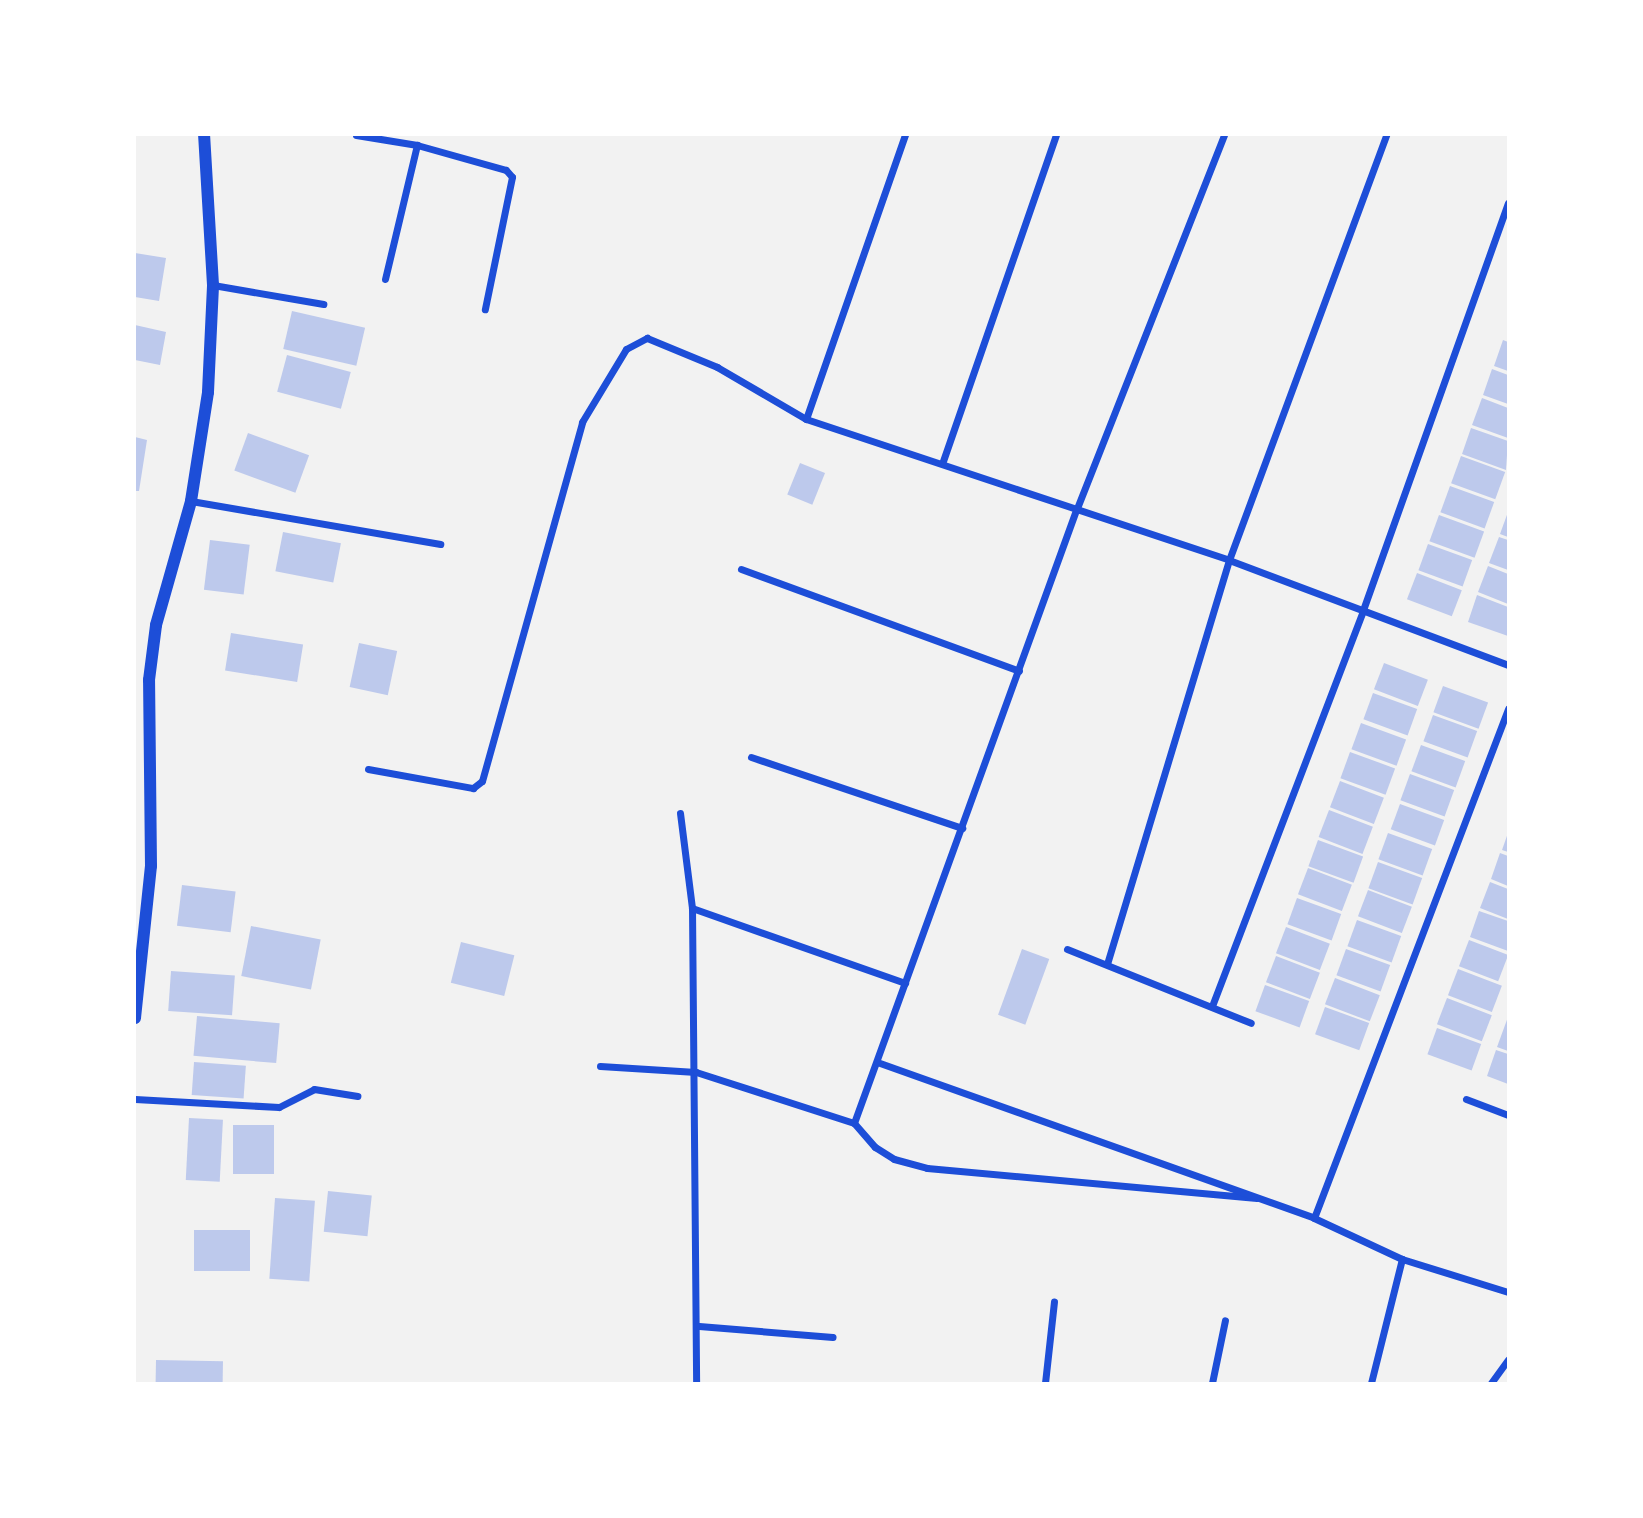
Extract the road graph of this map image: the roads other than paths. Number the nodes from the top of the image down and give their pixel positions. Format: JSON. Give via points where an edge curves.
{"nodes":[{"id":1,"x":204,"y":135,"type":"edge"},
{"id":2,"x":356,"y":135,"type":"edge"},
{"id":3,"x":905,"y":135,"type":"edge"},
{"id":4,"x":1056,"y":135,"type":"edge"},
{"id":5,"x":1224,"y":135,"type":"edge"},
{"id":6,"x":1386,"y":135,"type":"edge"},
{"id":7,"x":417,"y":145,"type":"junction"},
{"id":8,"x":1508,"y":203,"type":"edge"},
{"id":9,"x":385,"y":279,"type":"dead end"},
{"id":10,"x":214,"y":285,"type":"junction"},
{"id":11,"x":323,"y":304,"type":"dead end"},
{"id":12,"x":485,"y":309,"type":"dead end"},
{"id":13,"x":806,"y":419,"type":"junction"},
{"id":14,"x":943,"y":461,"type":"junction"},
{"id":15,"x":191,"y":500,"type":"junction"},
{"id":16,"x":1076,"y":510,"type":"junction"},
{"id":17,"x":440,"y":544,"type":"dead end"},
{"id":18,"x":1229,"y":560,"type":"junction"},
{"id":19,"x":741,"y":569,"type":"dead end"},
{"id":20,"x":1363,"y":610,"type":"junction"},
{"id":21,"x":1508,"y":665,"type":"edge"},
{"id":22,"x":1019,"y":671,"type":"junction"},
{"id":23,"x":1508,"y":709,"type":"edge"},
{"id":24,"x":751,"y":757,"type":"dead end"},
{"id":25,"x":368,"y":769,"type":"dead end"},
{"id":26,"x":680,"y":813,"type":"dead end"},
{"id":27,"x":962,"y":828,"type":"junction"},
{"id":28,"x":692,"y":908,"type":"junction"},
{"id":29,"x":1067,"y":949,"type":"dead end"},
{"id":30,"x":1107,"y":964,"type":"junction"},
{"id":31,"x":905,"y":982,"type":"junction"},
{"id":32,"x":1212,"y":1006,"type":"junction"},
{"id":33,"x":135,"y":1018,"type":"edge"},
{"id":34,"x":1251,"y":1023,"type":"dead end"},
{"id":35,"x":877,"y":1062,"type":"junction"},
{"id":36,"x":600,"y":1066,"type":"dead end"},
{"id":37,"x":696,"y":1072,"type":"junction"},
{"id":38,"x":357,"y":1096,"type":"dead end"},
{"id":39,"x":135,"y":1099,"type":"edge"},
{"id":40,"x":1466,"y":1099,"type":"dead end"},
{"id":41,"x":1508,"y":1115,"type":"edge"},
{"id":42,"x":854,"y":1123,"type":"junction"},
{"id":43,"x":1257,"y":1198,"type":"junction"},
{"id":44,"x":1314,"y":1218,"type":"junction"},
{"id":45,"x":1402,"y":1259,"type":"junction"},
{"id":46,"x":1508,"y":1292,"type":"edge"},
{"id":47,"x":1054,"y":1301,"type":"dead end"},
{"id":48,"x":1225,"y":1320,"type":"dead end"},
{"id":49,"x":699,"y":1326,"type":"junction"},
{"id":50,"x":833,"y":1337,"type":"dead end"},
{"id":51,"x":1508,"y":1360,"type":"edge"},
{"id":52,"x":696,"y":1383,"type":"edge"},
{"id":53,"x":1045,"y":1383,"type":"edge"},
{"id":54,"x":1212,"y":1383,"type":"edge"},
{"id":55,"x":1371,"y":1383,"type":"edge"},
{"id":56,"x":1491,"y":1383,"type":"edge"}],
"edges":[{"from":1,"to":10,"type":"street"},
{"from":2,"to":7,"type":"street"},
{"from":3,"to":13,"type":"street"},
{"from":4,"to":14,"type":"street"},
{"from":5,"to":16,"type":"street"},
{"from":6,"to":18,"type":"street"},
{"from":7,"to":9,"type":"street"},
{"from":7,"to":12,"type":"street","via":[[506,170],[512,177]]},
{"from":8,"to":20,"type":"street"},
{"from":10,"to":11,"type":"street"},
{"from":10,"to":15,"type":"street","via":[[208,392]]},
{"from":13,"to":14,"type":"street"},
{"from":13,"to":25,"type":"street","via":[[717,367],[656,340],[632,342],[607,373],[582,422],[482,781],[472,788]]},
{"from":14,"to":16,"type":"street"},
{"from":15,"to":17,"type":"street"},
{"from":15,"to":33,"type":"street","via":[[156,625],[149,680],[151,866]]},
{"from":16,"to":18,"type":"street"},
{"from":16,"to":22,"type":"street"},
{"from":18,"to":20,"type":"street"},
{"from":18,"to":30,"type":"street"},
{"from":19,"to":22,"type":"street"},
{"from":20,"to":21,"type":"street"},
{"from":20,"to":32,"type":"street"},
{"from":22,"to":27,"type":"street"},
{"from":23,"to":44,"type":"street"},
{"from":24,"to":27,"type":"street"},
{"from":26,"to":28,"type":"street"},
{"from":27,"to":31,"type":"street"},
{"from":28,"to":31,"type":"street"},
{"from":28,"to":37,"type":"street"},
{"from":29,"to":30,"type":"street"},
{"from":30,"to":32,"type":"street"},
{"from":31,"to":35,"type":"street"},
{"from":32,"to":34,"type":"street"},
{"from":35,"to":42,"type":"street"},
{"from":35,"to":43,"type":"street"},
{"from":36,"to":37,"type":"street"},
{"from":37,"to":42,"type":"street"},
{"from":37,"to":49,"type":"street"},
{"from":38,"to":39,"type":"street","via":[[314,1089],[279,1107]]},
{"from":40,"to":41,"type":"street"},
{"from":42,"to":43,"type":"street","via":[[875,1147],[894,1159],[927,1168]]},
{"from":43,"to":44,"type":"street"},
{"from":44,"to":45,"type":"street"},
{"from":45,"to":46,"type":"street"},
{"from":45,"to":55,"type":"street"},
{"from":47,"to":53,"type":"street"},
{"from":48,"to":54,"type":"street"},
{"from":49,"to":50,"type":"street"},
{"from":49,"to":52,"type":"street"},
{"from":51,"to":56,"type":"street"}]}
